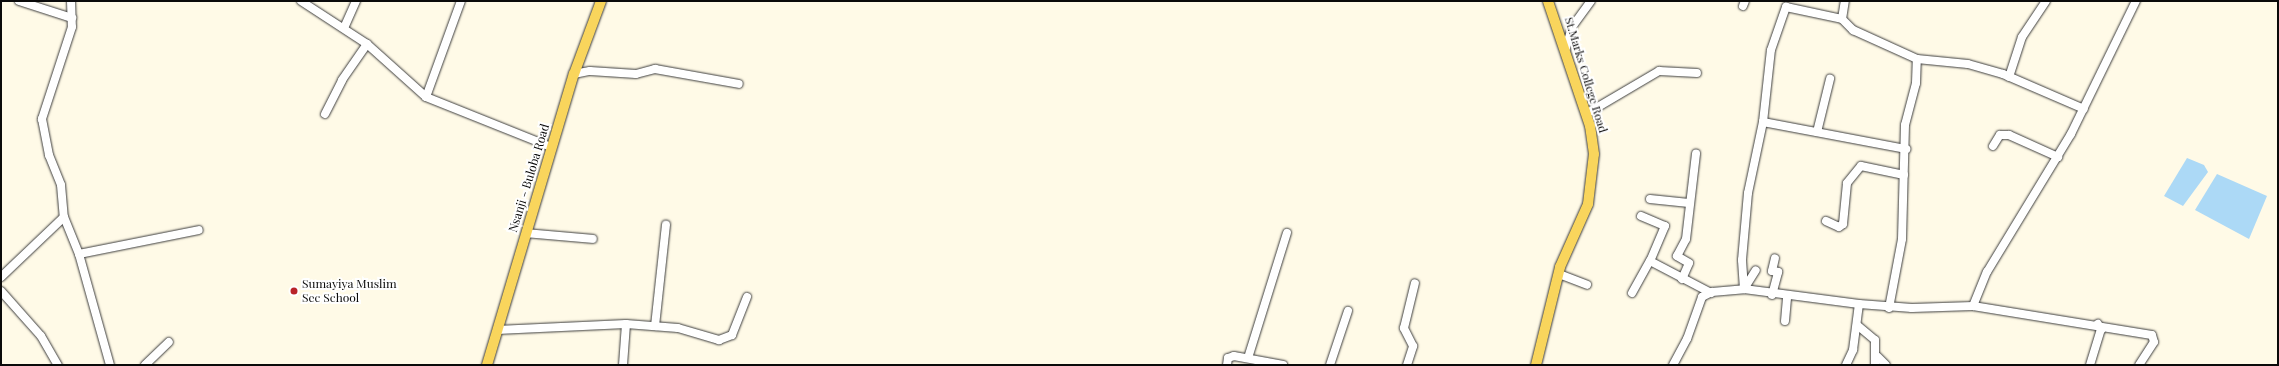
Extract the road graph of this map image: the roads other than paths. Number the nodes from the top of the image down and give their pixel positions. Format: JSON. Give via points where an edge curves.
{"nodes":[{"id":1,"x":19,"y":1,"type":"edge"},
{"id":2,"x":71,"y":1,"type":"edge"},
{"id":3,"x":301,"y":1,"type":"edge"},
{"id":4,"x":356,"y":1,"type":"edge"},
{"id":5,"x":461,"y":1,"type":"edge"},
{"id":6,"x":601,"y":1,"type":"edge"},
{"id":7,"x":1548,"y":1,"type":"edge"},
{"id":8,"x":1591,"y":1,"type":"edge"},
{"id":9,"x":1845,"y":1,"type":"edge"},
{"id":10,"x":2046,"y":1,"type":"edge"},
{"id":11,"x":2136,"y":1,"type":"edge"},
{"id":12,"x":1786,"y":4,"type":"edge"},
{"id":13,"x":72,"y":18,"type":"junction"},
{"id":14,"x":1842,"y":19,"type":"junction"},
{"id":15,"x":344,"y":28,"type":"junction"},
{"id":16,"x":367,"y":44,"type":"junction"},
{"id":17,"x":1566,"y":48,"type":"junction"},
{"id":18,"x":1917,"y":59,"type":"junction"},
{"id":19,"x":1697,"y":73,"type":"dead end"},
{"id":20,"x":574,"y":74,"type":"junction"},
{"id":21,"x":2009,"y":77,"type":"junction"},
{"id":22,"x":1830,"y":79,"type":"dead end"},
{"id":23,"x":739,"y":84,"type":"dead end"},
{"id":24,"x":426,"y":97,"type":"junction"},
{"id":25,"x":2084,"y":109,"type":"junction"},
{"id":26,"x":325,"y":114,"type":"dead end"},
{"id":27,"x":1586,"y":114,"type":"junction"},
{"id":28,"x":1763,"y":122,"type":"junction"},
{"id":29,"x":1817,"y":132,"type":"junction"},
{"id":30,"x":1993,"y":146,"type":"dead end"},
{"id":31,"x":552,"y":147,"type":"junction"},
{"id":32,"x":1906,"y":149,"type":"junction"},
{"id":33,"x":1696,"y":154,"type":"dead end"},
{"id":34,"x":2058,"y":157,"type":"junction"},
{"id":35,"x":1904,"y":174,"type":"junction"},
{"id":36,"x":1650,"y":199,"type":"dead end"},
{"id":37,"x":1690,"y":203,"type":"junction"},
{"id":38,"x":1641,"y":216,"type":"dead end"},
{"id":39,"x":64,"y":217,"type":"junction"},
{"id":40,"x":1826,"y":221,"type":"dead end"},
{"id":41,"x":666,"y":225,"type":"dead end"},
{"id":42,"x":199,"y":230,"type":"dead end"},
{"id":43,"x":526,"y":233,"type":"junction"},
{"id":44,"x":1287,"y":233,"type":"dead end"},
{"id":45,"x":593,"y":239,"type":"dead end"},
{"id":46,"x":79,"y":254,"type":"junction"},
{"id":47,"x":1775,"y":258,"type":"dead end"},
{"id":48,"x":1650,"y":261,"type":"junction"},
{"id":49,"x":1756,"y":270,"type":"dead end"},
{"id":50,"x":1558,"y":274,"type":"junction"},
{"id":51,"x":1,"y":277,"type":"edge"},
{"id":52,"x":1682,"y":279,"type":"junction"},
{"id":53,"x":1415,"y":283,"type":"dead end"},
{"id":54,"x":1587,"y":285,"type":"dead end"},
{"id":55,"x":1744,"y":289,"type":"junction"},
{"id":56,"x":1,"y":291,"type":"edge"},
{"id":57,"x":1632,"y":293,"type":"dead end"},
{"id":58,"x":1711,"y":293,"type":"junction"},
{"id":59,"x":1772,"y":295,"type":"junction"},
{"id":60,"x":747,"y":297,"type":"dead end"},
{"id":61,"x":1787,"y":297,"type":"junction"},
{"id":62,"x":1860,"y":304,"type":"junction"},
{"id":63,"x":1973,"y":306,"type":"junction"},
{"id":64,"x":1889,"y":308,"type":"junction"},
{"id":65,"x":1348,"y":311,"type":"dead end"},
{"id":66,"x":1785,"y":321,"type":"dead end"},
{"id":67,"x":626,"y":324,"type":"junction"},
{"id":68,"x":2098,"y":324,"type":"junction"},
{"id":69,"x":1857,"y":325,"type":"junction"},
{"id":70,"x":655,"y":326,"type":"junction"},
{"id":71,"x":496,"y":330,"type":"junction"},
{"id":72,"x":170,"y":342,"type":"dead end"},
{"id":73,"x":1248,"y":358,"type":"junction"},
{"id":74,"x":1876,"y":361,"type":"edge"},
{"id":75,"x":58,"y":365,"type":"edge"},
{"id":76,"x":110,"y":365,"type":"edge"},
{"id":77,"x":145,"y":365,"type":"edge"},
{"id":78,"x":487,"y":365,"type":"edge"},
{"id":79,"x":623,"y":365,"type":"edge"},
{"id":80,"x":1226,"y":365,"type":"edge"},
{"id":81,"x":1283,"y":365,"type":"edge"},
{"id":82,"x":1330,"y":365,"type":"edge"},
{"id":83,"x":1407,"y":365,"type":"edge"},
{"id":84,"x":1536,"y":365,"type":"edge"},
{"id":85,"x":1673,"y":365,"type":"edge"},
{"id":86,"x":1846,"y":365,"type":"edge"},
{"id":87,"x":1886,"y":365,"type":"edge"},
{"id":88,"x":2090,"y":365,"type":"edge"},
{"id":89,"x":2138,"y":365,"type":"edge"}],
"edges":[{"from":1,"to":13,"type":"street"},
{"from":2,"to":13,"type":"street"},
{"from":3,"to":15,"type":"street"},
{"from":4,"to":15,"type":"street"},
{"from":5,"to":24,"type":"street"},
{"from":6,"to":20,"type":"main road","name":"Nsanji - Buloba Road"},
{"from":7,"to":17,"type":"main road","name":"St.Marks College Road"},
{"from":8,"to":17,"type":"street","via":[[1572,27]]},
{"from":9,"to":14,"type":"street"},
{"from":10,"to":21,"type":"street","via":[[2022,37]]},
{"from":11,"to":25,"type":"street"},
{"from":12,"to":14,"type":"street"},
{"from":12,"to":28,"type":"street","via":[[1771,50]]},
{"from":13,"to":39,"type":"street","via":[[64,60],[42,118],[49,155],[61,185]]},
{"from":14,"to":18,"type":"street","via":[[1853,30]]},
{"from":15,"to":16,"type":"street"},
{"from":16,"to":24,"type":"street"},
{"from":16,"to":26,"type":"street","via":[[342,80]]},
{"from":17,"to":27,"type":"main road","name":"St.Marks College Road"},
{"from":18,"to":21,"type":"street","via":[[1968,64]]},
{"from":18,"to":32,"type":"street","via":[[1916,83],[1906,125]]},
{"from":19,"to":27,"type":"street","via":[[1659,71]]},
{"from":20,"to":23,"type":"street","via":[[590,71],[636,74],[655,69]]},
{"from":20,"to":31,"type":"main road","name":"Nsanji - Buloba Road"},
{"from":21,"to":25,"type":"street"},
{"from":22,"to":29,"type":"street"},
{"from":24,"to":31,"type":"street"},
{"from":25,"to":34,"type":"street"},
{"from":27,"to":50,"type":"main road","name":"St.Marks College Road","via":[[1594,154],[1588,204]]},
{"from":28,"to":29,"type":"street"},
{"from":28,"to":55,"type":"street","via":[[1748,193],[1742,260]]},
{"from":29,"to":32,"type":"street"},
{"from":30,"to":34,"type":"street","via":[[2000,135],[2009,135]]},
{"from":31,"to":43,"type":"main road","name":"Nsanji - Buloba Road"},
{"from":32,"to":35,"type":"street"},
{"from":33,"to":37,"type":"street"},
{"from":34,"to":63,"type":"street","via":[[1987,272]]},
{"from":35,"to":40,"type":"street","via":[[1861,166],[1847,183],[1843,224],[1839,227]]},
{"from":35,"to":64,"type":"street","via":[[1902,239]]},
{"from":36,"to":37,"type":"street"},
{"from":37,"to":52,"type":"street","via":[[1686,239],[1677,256],[1689,263]]},
{"from":38,"to":48,"type":"street","via":[[1664,226]]},
{"from":39,"to":46,"type":"street"},
{"from":39,"to":51,"type":"street"},
{"from":41,"to":70,"type":"street"},
{"from":42,"to":46,"type":"street"},
{"from":43,"to":45,"type":"street"},
{"from":43,"to":71,"type":"main road","name":"Nsanji - Buloba Road"},
{"from":44,"to":73,"type":"street"},
{"from":46,"to":76,"type":"street"},
{"from":47,"to":59,"type":"street","via":[[1772,271],[1778,272]]},
{"from":48,"to":52,"type":"street"},
{"from":48,"to":57,"type":"street"},
{"from":49,"to":55,"type":"street"},
{"from":50,"to":54,"type":"street"},
{"from":50,"to":84,"type":"main road","name":"St.Marks College Road"},
{"from":52,"to":58,"type":"street"},
{"from":53,"to":83,"type":"street","via":[[1404,328],[1413,346]]},
{"from":55,"to":58,"type":"street"},
{"from":55,"to":59,"type":"street"},
{"from":56,"to":75,"type":"street","via":[[41,336]]},
{"from":58,"to":85,"type":"street","via":[[1702,297],[1693,326]]},
{"from":59,"to":61,"type":"street"},
{"from":60,"to":70,"type":"street","via":[[734,331],[726,339],[707,338],[678,328]]},
{"from":61,"to":62,"type":"street"},
{"from":61,"to":66,"type":"street"},
{"from":62,"to":64,"type":"street"},
{"from":62,"to":69,"type":"street"},
{"from":63,"to":64,"type":"street"},
{"from":63,"to":68,"type":"street","via":[[2056,322]]},
{"from":65,"to":82,"type":"street"},
{"from":67,"to":70,"type":"street"},
{"from":67,"to":71,"type":"street"},
{"from":67,"to":79,"type":"street"},
{"from":68,"to":88,"type":"street","via":[[2101,330]]},
{"from":68,"to":89,"type":"street","via":[[2114,331],[2152,335],[2154,342]]},
{"from":69,"to":74,"type":"street","via":[[1875,340]]},
{"from":69,"to":86,"type":"street"},
{"from":71,"to":78,"type":"main road","name":"Nsanji - Buloba Road"},
{"from":72,"to":77,"type":"street"},
{"from":73,"to":80,"type":"street","via":[[1234,356],[1228,358]]},
{"from":73,"to":81,"type":"street"},
{"from":74,"to":87,"type":"street"}]}
